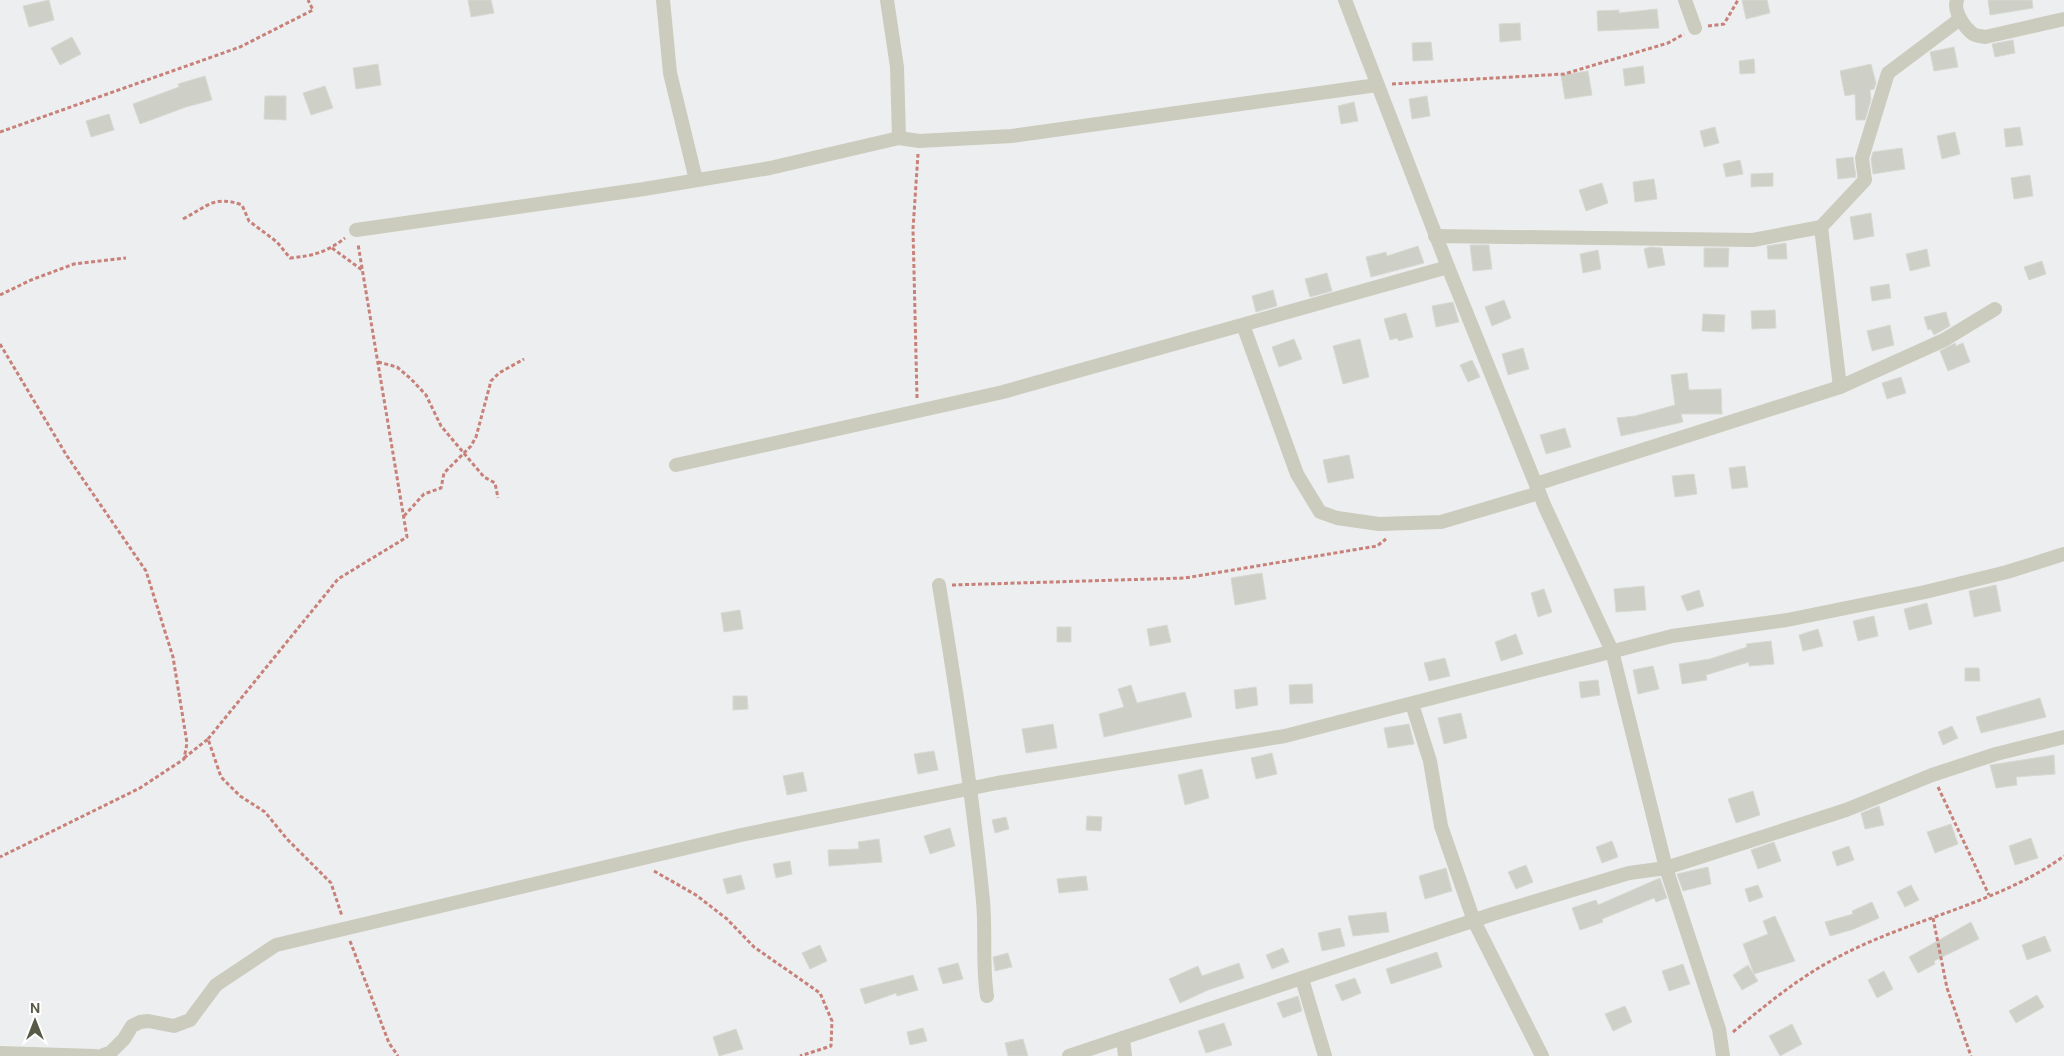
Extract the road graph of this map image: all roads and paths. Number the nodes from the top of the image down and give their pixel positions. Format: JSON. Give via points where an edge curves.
{"nodes":[{"id":1,"x":308,"y":0,"type":"edge"},
{"id":2,"x":663,"y":0,"type":"edge"},
{"id":3,"x":887,"y":0,"type":"edge"},
{"id":4,"x":1344,"y":0,"type":"edge"},
{"id":5,"x":1684,"y":0,"type":"edge"},
{"id":6,"x":1738,"y":0,"type":"edge"},
{"id":7,"x":1957,"y":0,"type":"edge"},
{"id":8,"x":1960,"y":19,"type":"junction"},
{"id":9,"x":2064,"y":19,"type":"edge"},
{"id":10,"x":1695,"y":28,"type":"junction"},
{"id":11,"x":1377,"y":85,"type":"junction"},
{"id":12,"x":0,"y":132,"type":"edge"},
{"id":13,"x":899,"y":138,"type":"junction"},
{"id":14,"x":919,"y":141,"type":"junction"},
{"id":15,"x":696,"y":180,"type":"junction"},
{"id":16,"x":183,"y":220,"type":"dead end"},
{"id":17,"x":1821,"y":227,"type":"junction"},
{"id":18,"x":356,"y":230,"type":"junction"},
{"id":19,"x":1435,"y":236,"type":"junction"},
{"id":20,"x":332,"y":248,"type":"junction"},
{"id":21,"x":126,"y":258,"type":"dead end"},
{"id":22,"x":1448,"y":266,"type":"junction"},
{"id":23,"x":363,"y":271,"type":"junction"},
{"id":24,"x":0,"y":295,"type":"edge"},
{"id":25,"x":1994,"y":309,"type":"dead end"},
{"id":26,"x":1244,"y":325,"type":"junction"},
{"id":27,"x":0,"y":344,"type":"edge"},
{"id":28,"x":524,"y":359,"type":"dead end"},
{"id":29,"x":378,"y":362,"type":"junction"},
{"id":30,"x":1840,"y":387,"type":"junction"},
{"id":31,"x":917,"y":411,"type":"junction"},
{"id":32,"x":464,"y":454,"type":"junction"},
{"id":33,"x":676,"y":465,"type":"dead end"},
{"id":34,"x":1538,"y":488,"type":"junction"},
{"id":35,"x":498,"y":498,"type":"dead end"},
{"id":36,"x":404,"y":516,"type":"junction"},
{"id":37,"x":1407,"y":523,"type":"junction"},
{"id":38,"x":2064,"y":554,"type":"edge"},
{"id":39,"x":939,"y":585,"type":"joint"},
{"id":40,"x":1612,"y":651,"type":"junction"},
{"id":41,"x":1412,"y":704,"type":"junction"},
{"id":42,"x":2064,"y":737,"type":"edge"},
{"id":43,"x":208,"y":739,"type":"junction"},
{"id":44,"x":184,"y":759,"type":"junction"},
{"id":45,"x":1932,"y":775,"type":"junction"},
{"id":46,"x":969,"y":788,"type":"junction"},
{"id":47,"x":2064,"y":856,"type":"edge"},
{"id":48,"x":0,"y":858,"type":"edge"},
{"id":49,"x":634,"y":860,"type":"junction"},
{"id":50,"x":1666,"y":868,"type":"junction"},
{"id":51,"x":1989,"y":895,"type":"junction"},
{"id":52,"x":1933,"y":918,"type":"junction"},
{"id":53,"x":1474,"y":921,"type":"junction"},
{"id":54,"x":346,"y":928,"type":"junction"},
{"id":55,"x":1302,"y":979,"type":"junction"},
{"id":56,"x":987,"y":996,"type":"dead end"},
{"id":57,"x":1123,"y":1038,"type":"junction"},
{"id":58,"x":1721,"y":1042,"type":"junction"},
{"id":59,"x":0,"y":1053,"type":"edge"},
{"id":60,"x":95,"y":1056,"type":"edge"},
{"id":61,"x":101,"y":1056,"type":"edge"},
{"id":62,"x":398,"y":1056,"type":"edge"},
{"id":63,"x":800,"y":1056,"type":"edge"},
{"id":64,"x":1069,"y":1056,"type":"edge"},
{"id":65,"x":1125,"y":1056,"type":"edge"},
{"id":66,"x":1325,"y":1056,"type":"edge"},
{"id":67,"x":1542,"y":1056,"type":"edge"},
{"id":68,"x":1723,"y":1056,"type":"edge"},
{"id":69,"x":1971,"y":1056,"type":"edge"}],
"edges":[{"from":1,"to":12,"type":"path","via":[[313,10],[240,47]]},
{"from":2,"to":15,"type":"street","via":[[670,73]]},
{"from":3,"to":13,"type":"street","via":[[897,67]]},
{"from":4,"to":11,"type":"street"},
{"from":5,"to":10,"type":"street"},
{"from":6,"to":10,"type":"path","via":[[1724,24]]},
{"from":7,"to":8,"type":"street"},
{"from":8,"to":9,"type":"street","via":[[1974,34],[1985,37]]},
{"from":8,"to":17,"type":"street","via":[[1888,74],[1862,158],[1865,180]]},
{"from":10,"to":11,"type":"path","via":[[1668,43],[1564,74]]},
{"from":11,"to":14,"type":"street","via":[[1012,136]]},
{"from":11,"to":19,"type":"street"},
{"from":13,"to":14,"type":"street"},
{"from":13,"to":15,"type":"street","via":[[770,168]]},
{"from":14,"to":31,"type":"path","via":[[913,229]]},
{"from":15,"to":18,"type":"street"},
{"from":16,"to":20,"type":"path","via":[[215,201],[226,199],[242,205],[249,221],[277,242],[290,258],[314,256]]},
{"from":17,"to":19,"type":"street","via":[[1753,240]]},
{"from":17,"to":30,"type":"street"},
{"from":18,"to":20,"type":"path"},
{"from":18,"to":23,"type":"path"},
{"from":19,"to":22,"type":"street"},
{"from":20,"to":23,"type":"path"},
{"from":21,"to":24,"type":"path","via":[[74,264]]},
{"from":22,"to":26,"type":"street"},
{"from":22,"to":34,"type":"street"},
{"from":23,"to":29,"type":"path"},
{"from":25,"to":30,"type":"street","via":[[1944,340]]},
{"from":26,"to":31,"type":"street","via":[[1003,392]]},
{"from":26,"to":37,"type":"street","via":[[1297,474],[1320,512],[1378,524]]},
{"from":27,"to":44,"type":"path","via":[[68,456],[146,571],[173,657],[187,743]]},
{"from":28,"to":32,"type":"path","via":[[491,381],[476,437]]},
{"from":29,"to":32,"type":"path","via":[[397,367],[416,384],[426,395],[441,426]]},
{"from":29,"to":36,"type":"path"},
{"from":30,"to":34,"type":"street"},
{"from":31,"to":33,"type":"street"},
{"from":32,"to":35,"type":"path","via":[[484,477],[496,483]]},
{"from":32,"to":36,"type":"path","via":[[444,473],[441,488],[424,494]]},
{"from":34,"to":37,"type":"street","via":[[1441,522]]},
{"from":34,"to":40,"type":"street"},
{"from":36,"to":43,"type":"path","via":[[408,537],[338,579]]},
{"from":37,"to":39,"type":"path","via":[[1377,546],[1185,578]]},
{"from":38,"to":40,"type":"street","via":[[1926,592],[1787,620],[1672,636]]},
{"from":39,"to":46,"type":"street"},
{"from":40,"to":41,"type":"street"},
{"from":40,"to":50,"type":"street"},
{"from":41,"to":46,"type":"street","via":[[1285,736]]},
{"from":41,"to":53,"type":"street","via":[[1430,762],[1440,826]]},
{"from":42,"to":45,"type":"street"},
{"from":43,"to":44,"type":"path"},
{"from":43,"to":54,"type":"path","via":[[222,777],[240,796],[265,812],[331,883]]},
{"from":44,"to":48,"type":"path","via":[[140,788]]},
{"from":45,"to":50,"type":"street","via":[[1846,810]]},
{"from":45,"to":51,"type":"path"},
{"from":46,"to":49,"type":"street"},
{"from":46,"to":56,"type":"street","via":[[983,904],[983,970]]},
{"from":47,"to":51,"type":"path","via":[[2048,868]]},
{"from":49,"to":54,"type":"street"},
{"from":49,"to":63,"type":"path","via":[[696,895],[754,947],[820,993],[832,1021],[831,1046]]},
{"from":50,"to":53,"type":"street","via":[[1629,873]]},
{"from":50,"to":58,"type":"street"},
{"from":51,"to":52,"type":"path"},
{"from":52,"to":58,"type":"path","via":[[1842,954],[1789,986]]},
{"from":52,"to":69,"type":"path","via":[[1947,988]]},
{"from":53,"to":55,"type":"street"},
{"from":53,"to":67,"type":"street"},
{"from":54,"to":61,"type":"street","via":[[276,945],[216,985],[190,1020],[174,1026],[140,1022],[132,1026],[111,1052]]},
{"from":54,"to":62,"type":"path","via":[[389,1043]]},
{"from":55,"to":57,"type":"street"},
{"from":55,"to":66,"type":"street"},
{"from":57,"to":64,"type":"street"},
{"from":57,"to":65,"type":"street"},
{"from":58,"to":68,"type":"street"},
{"from":59,"to":60,"type":"street"}]}
